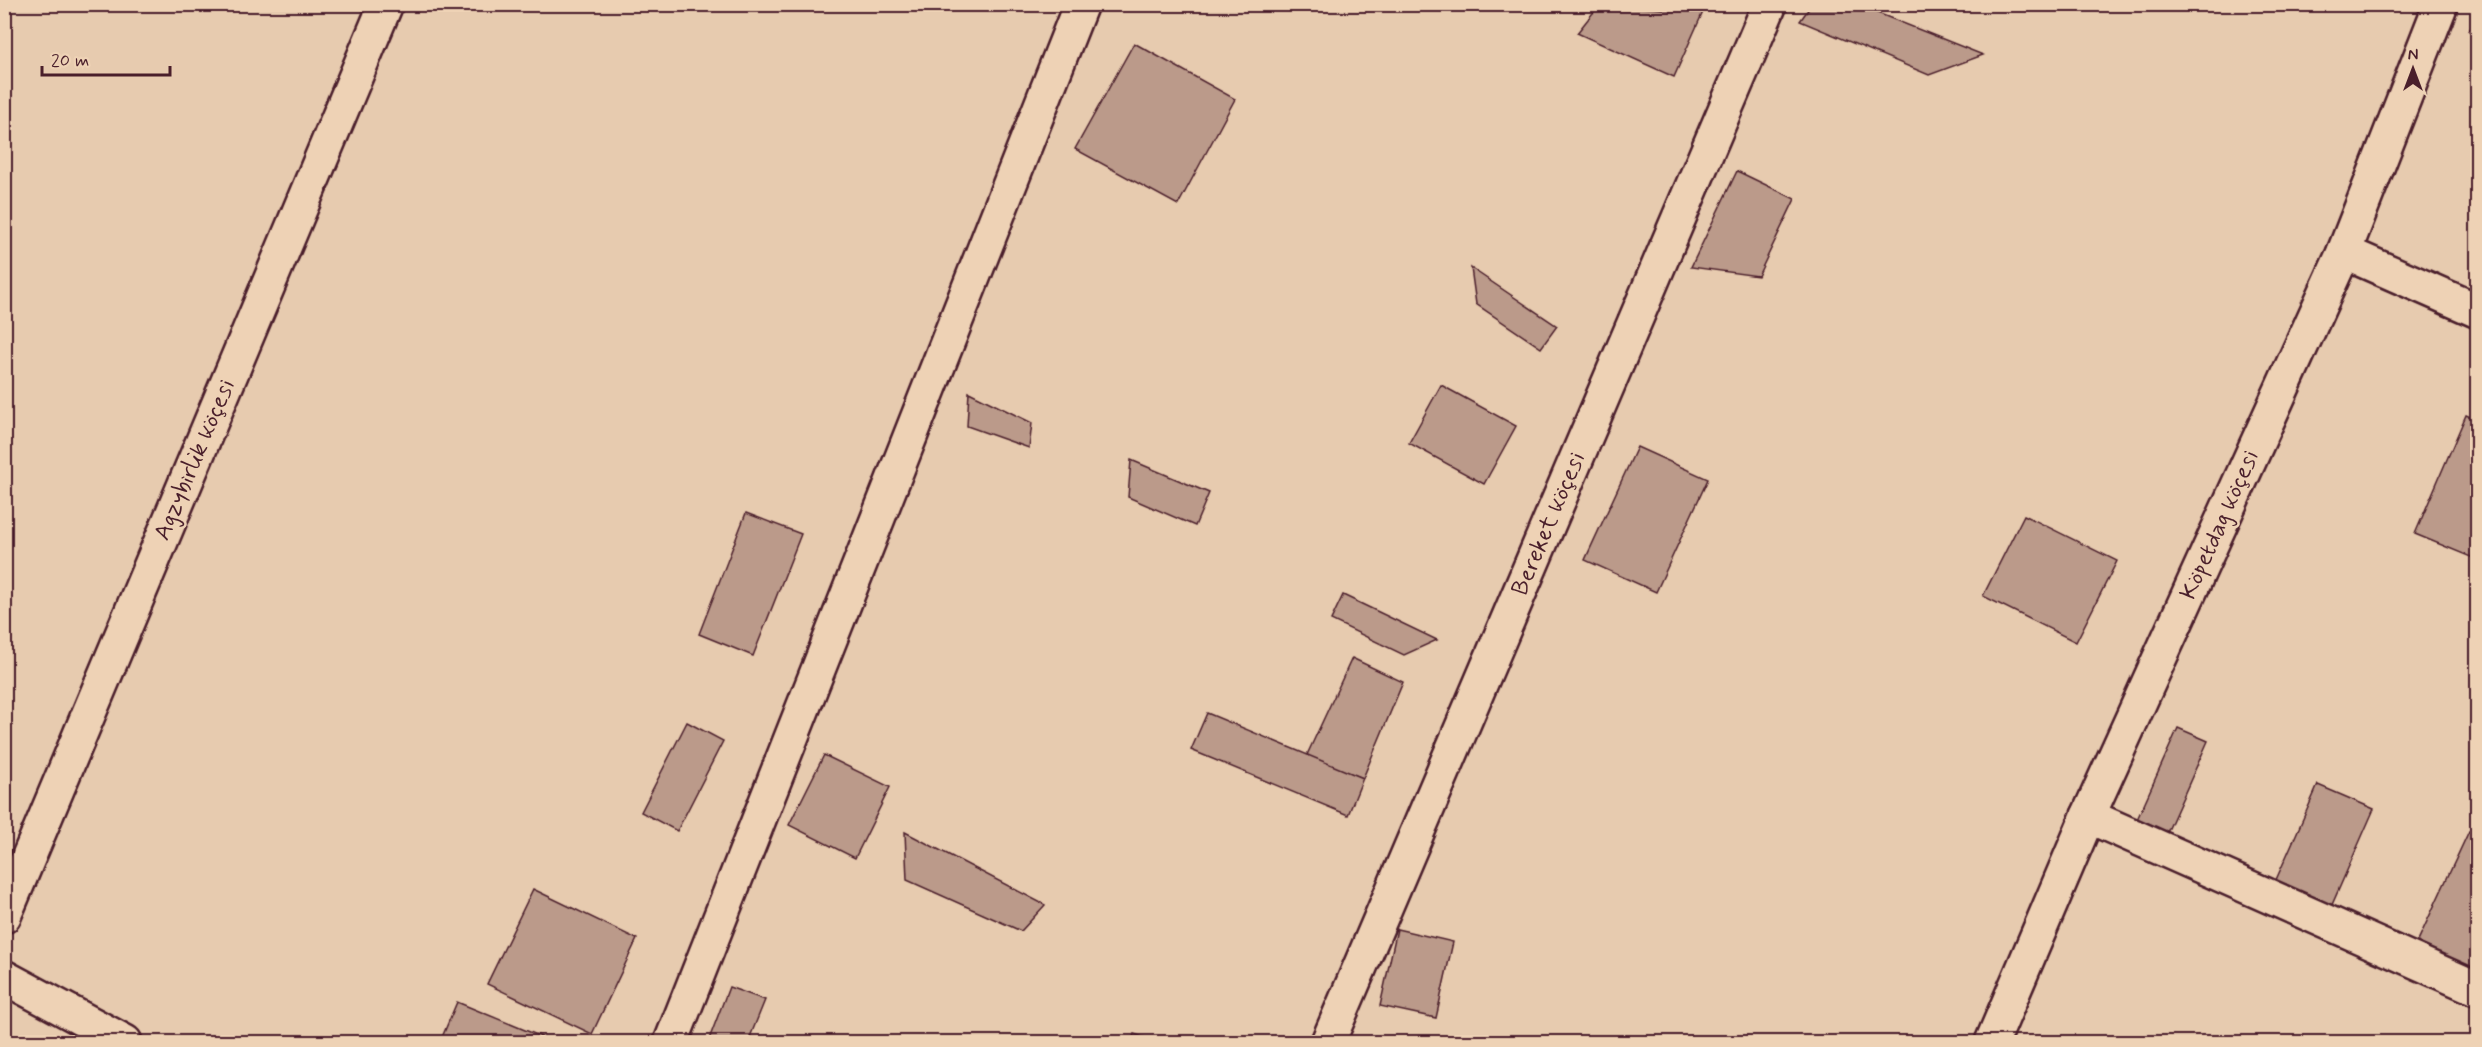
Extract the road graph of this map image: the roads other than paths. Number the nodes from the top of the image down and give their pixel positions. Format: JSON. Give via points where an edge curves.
{"nodes":[{"id":1,"x":386,"y":4,"type":"edge"},
{"id":2,"x":1081,"y":4,"type":"edge"},
{"id":3,"x":1770,"y":4,"type":"edge"},
{"id":4,"x":2441,"y":4,"type":"edge"},
{"id":5,"x":2344,"y":252,"type":"junction"},
{"id":6,"x":2478,"y":311,"type":"edge"},
{"id":7,"x":2088,"y":816,"type":"junction"},
{"id":8,"x":4,"y":916,"type":"edge"},
{"id":9,"x":4,"y":977,"type":"edge"},
{"id":10,"x":2478,"y":989,"type":"edge"},
{"id":11,"x":125,"y":1042,"type":"edge"},
{"id":12,"x":670,"y":1042,"type":"edge"},
{"id":13,"x":1328,"y":1042,"type":"edge"},
{"id":14,"x":1992,"y":1042,"type":"edge"}],
"edges":[{"from":1,"to":8,"type":"street","name":"Agzybirlik köçesi"},
{"from":2,"to":12,"type":"street"},
{"from":3,"to":13,"type":"street","name":"Bereket köçesi"},
{"from":4,"to":5,"type":"street","name":"Köpetdag köçesi"},
{"from":5,"to":6,"type":"street"},
{"from":5,"to":7,"type":"street","name":"Köpetdag köçesi"},
{"from":7,"to":10,"type":"street"},
{"from":7,"to":14,"type":"street","name":"Köpetdag köçesi"},
{"from":9,"to":11,"type":"street"}]}
